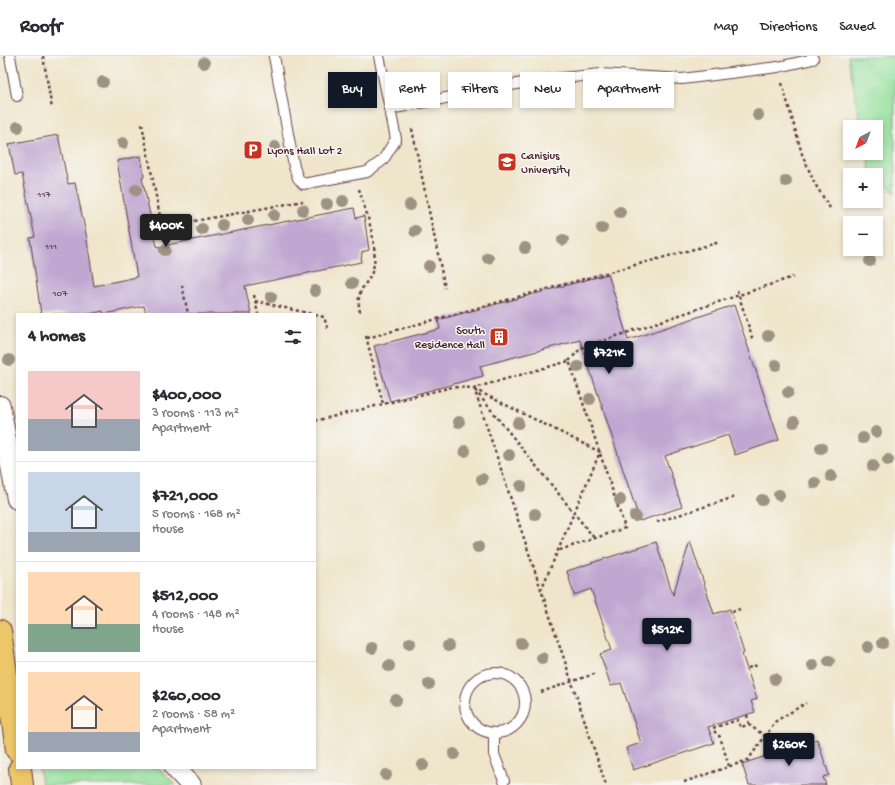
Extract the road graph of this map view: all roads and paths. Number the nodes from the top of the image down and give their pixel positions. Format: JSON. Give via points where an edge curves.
{"nodes":[{"id":1,"x":10,"y":56,"type":"edge"},
{"id":2,"x":44,"y":56,"type":"edge"},
{"id":3,"x":274,"y":56,"type":"edge"},
{"id":4,"x":379,"y":56,"type":"edge"},
{"id":5,"x":812,"y":56,"type":"edge"},
{"id":6,"x":781,"y":78,"type":"dead end"},
{"id":7,"x":17,"y":96,"type":"dead end"},
{"id":8,"x":440,"y":99,"type":"edge"},
{"id":9,"x":396,"y":108,"type":"edge"},
{"id":10,"x":407,"y":108,"type":"edge"},
{"id":11,"x":52,"y":109,"type":"dead end"},
{"id":12,"x":390,"y":109,"type":"junction"},
{"id":13,"x":142,"y":124,"type":"dead end"},
{"id":14,"x":359,"y":187,"type":"dead end"},
{"id":15,"x":830,"y":208,"type":"dead end"},
{"id":16,"x":182,"y":224,"type":"dead end"},
{"id":17,"x":162,"y":227,"type":"dead end"},
{"id":18,"x":184,"y":238,"type":"dead end"},
{"id":19,"x":720,"y":242,"type":"dead end"},
{"id":20,"x":793,"y":277,"type":"dead end"},
{"id":21,"x":182,"y":285,"type":"dead end"},
{"id":22,"x":445,"y":288,"type":"dead end"},
{"id":23,"x":737,"y":290,"type":"dead end"},
{"id":24,"x":254,"y":295,"type":"dead end"},
{"id":25,"x":739,"y":295,"type":"junction"},
{"id":26,"x":255,"y":301,"type":"junction"},
{"id":27,"x":360,"y":312,"type":"dead end"},
{"id":28,"x":188,"y":313,"type":"edge"},
{"id":29,"x":258,"y":313,"type":"edge"},
{"id":30,"x":308,"y":313,"type":"edge"},
{"id":31,"x":745,"y":313,"type":"junction"},
{"id":32,"x":740,"y":314,"type":"dead end"},
{"id":33,"x":316,"y":315,"type":"edge"},
{"id":34,"x":328,"y":330,"type":"dead end"},
{"id":35,"x":748,"y":339,"type":"dead end"},
{"id":36,"x":569,"y":361,"type":"junction"},
{"id":37,"x":474,"y":388,"type":"junction"},
{"id":38,"x":383,"y":404,"type":"junction"},
{"id":39,"x":0,"y":406,"type":"edge"},
{"id":40,"x":316,"y":421,"type":"edge"},
{"id":41,"x":600,"y":452,"type":"junction"},
{"id":42,"x":16,"y":494,"type":"edge"},
{"id":43,"x":735,"y":497,"type":"dead end"},
{"id":44,"x":574,"y":513,"type":"junction"},
{"id":45,"x":658,"y":522,"type":"dead end"},
{"id":46,"x":595,"y":539,"type":"junction"},
{"id":47,"x":558,"y":551,"type":"junction"},
{"id":48,"x":541,"y":590,"type":"junction"},
{"id":49,"x":740,"y":610,"type":"dead end"},
{"id":50,"x":732,"y":612,"type":"dead end"},
{"id":51,"x":0,"y":631,"type":"edge"},
{"id":52,"x":758,"y":665,"type":"dead end"},
{"id":53,"x":748,"y":668,"type":"dead end"},
{"id":54,"x":597,"y":673,"type":"dead end"},
{"id":55,"x":571,"y":682,"type":"junction"},
{"id":56,"x":541,"y":692,"type":"dead end"},
{"id":57,"x":806,"y":703,"type":"dead end"},
{"id":58,"x":747,"y":715,"type":"dead end"},
{"id":59,"x":750,"y":725,"type":"junction"},
{"id":60,"x":713,"y":728,"type":"dead end"},
{"id":61,"x":714,"y":732,"type":"dead end"},
{"id":62,"x":494,"y":734,"type":"junction"},
{"id":63,"x":765,"y":736,"type":"junction"},
{"id":64,"x":16,"y":743,"type":"edge"},
{"id":65,"x":729,"y":766,"type":"junction"},
{"id":66,"x":20,"y":769,"type":"edge"},
{"id":67,"x":177,"y":769,"type":"edge"},
{"id":68,"x":504,"y":781,"type":"dead end"},
{"id":69,"x":684,"y":782,"type":"dead end"},
{"id":70,"x":22,"y":785,"type":"edge"},
{"id":71,"x":191,"y":785,"type":"edge"},
{"id":72,"x":606,"y":785,"type":"edge"}],
"edges":[{"from":1,"to":7,"type":"lane"},
{"from":2,"to":11,"type":"path"},
{"from":3,"to":12,"type":"lane","via":[[294,167],[303,184],[367,172],[383,160],[396,139]]},
{"from":4,"to":12,"type":"lane"},
{"from":5,"to":8,"type":"lane","via":[[813,59],[778,67],[682,79],[601,74],[527,82]]},
{"from":6,"to":15,"type":"path","via":[[802,154],[815,184]]},
{"from":9,"to":12,"type":"lane"},
{"from":10,"to":22,"type":"path"},
{"from":13,"to":17,"type":"path"},
{"from":14,"to":27,"type":"path","via":[[373,240],[374,262],[357,299]]},
{"from":16,"to":18,"type":"path"},
{"from":19,"to":38,"type":"path","via":[[367,337]]},
{"from":20,"to":25,"type":"path"},
{"from":21,"to":28,"type":"path"},
{"from":23,"to":25,"type":"path"},
{"from":24,"to":26,"type":"path"},
{"from":25,"to":31,"type":"path"},
{"from":25,"to":36,"type":"path","via":[[581,348]]},
{"from":26,"to":29,"type":"path"},
{"from":26,"to":30,"type":"path"},
{"from":31,"to":32,"type":"path"},
{"from":31,"to":35,"type":"path","via":[[752,337]]},
{"from":33,"to":34,"type":"path","via":[[324,317]]},
{"from":36,"to":37,"type":"path"},
{"from":36,"to":41,"type":"path"},
{"from":37,"to":38,"type":"path","via":[[452,387]]},
{"from":37,"to":41,"type":"path"},
{"from":37,"to":44,"type":"path"},
{"from":37,"to":48,"type":"path"},
{"from":38,"to":40,"type":"path"},
{"from":39,"to":42,"type":"street"},
{"from":41,"to":44,"type":"path"},
{"from":41,"to":46,"type":"path","via":[[625,528]]},
{"from":43,"to":45,"type":"path"},
{"from":44,"to":46,"type":"path"},
{"from":44,"to":47,"type":"path"},
{"from":46,"to":47,"type":"path"},
{"from":47,"to":48,"type":"path"},
{"from":48,"to":55,"type":"path"},
{"from":49,"to":50,"type":"path"},
{"from":51,"to":64,"type":"highway"},
{"from":52,"to":53,"type":"path"},
{"from":54,"to":55,"type":"path"},
{"from":55,"to":56,"type":"path"},
{"from":55,"to":72,"type":"path"},
{"from":57,"to":63,"type":"path","via":[[776,721]]},
{"from":58,"to":59,"type":"path"},
{"from":59,"to":60,"type":"path","via":[[740,727],[738,720]]},
{"from":59,"to":63,"type":"path"},
{"from":61,"to":65,"type":"path","via":[[720,737]]},
{"from":62,"to":62,"type":"lane","via":[[513,728],[525,712],[526,702],[524,692],[512,677],[493,672],[475,680],[465,697],[465,707],[468,717],[479,729]]},
{"from":62,"to":68,"type":"lane","via":[[494,754]]},
{"from":63,"to":65,"type":"path","via":[[748,760]]},
{"from":65,"to":69,"type":"path"},
{"from":66,"to":70,"type":"highway"},
{"from":67,"to":71,"type":"street"}]}
